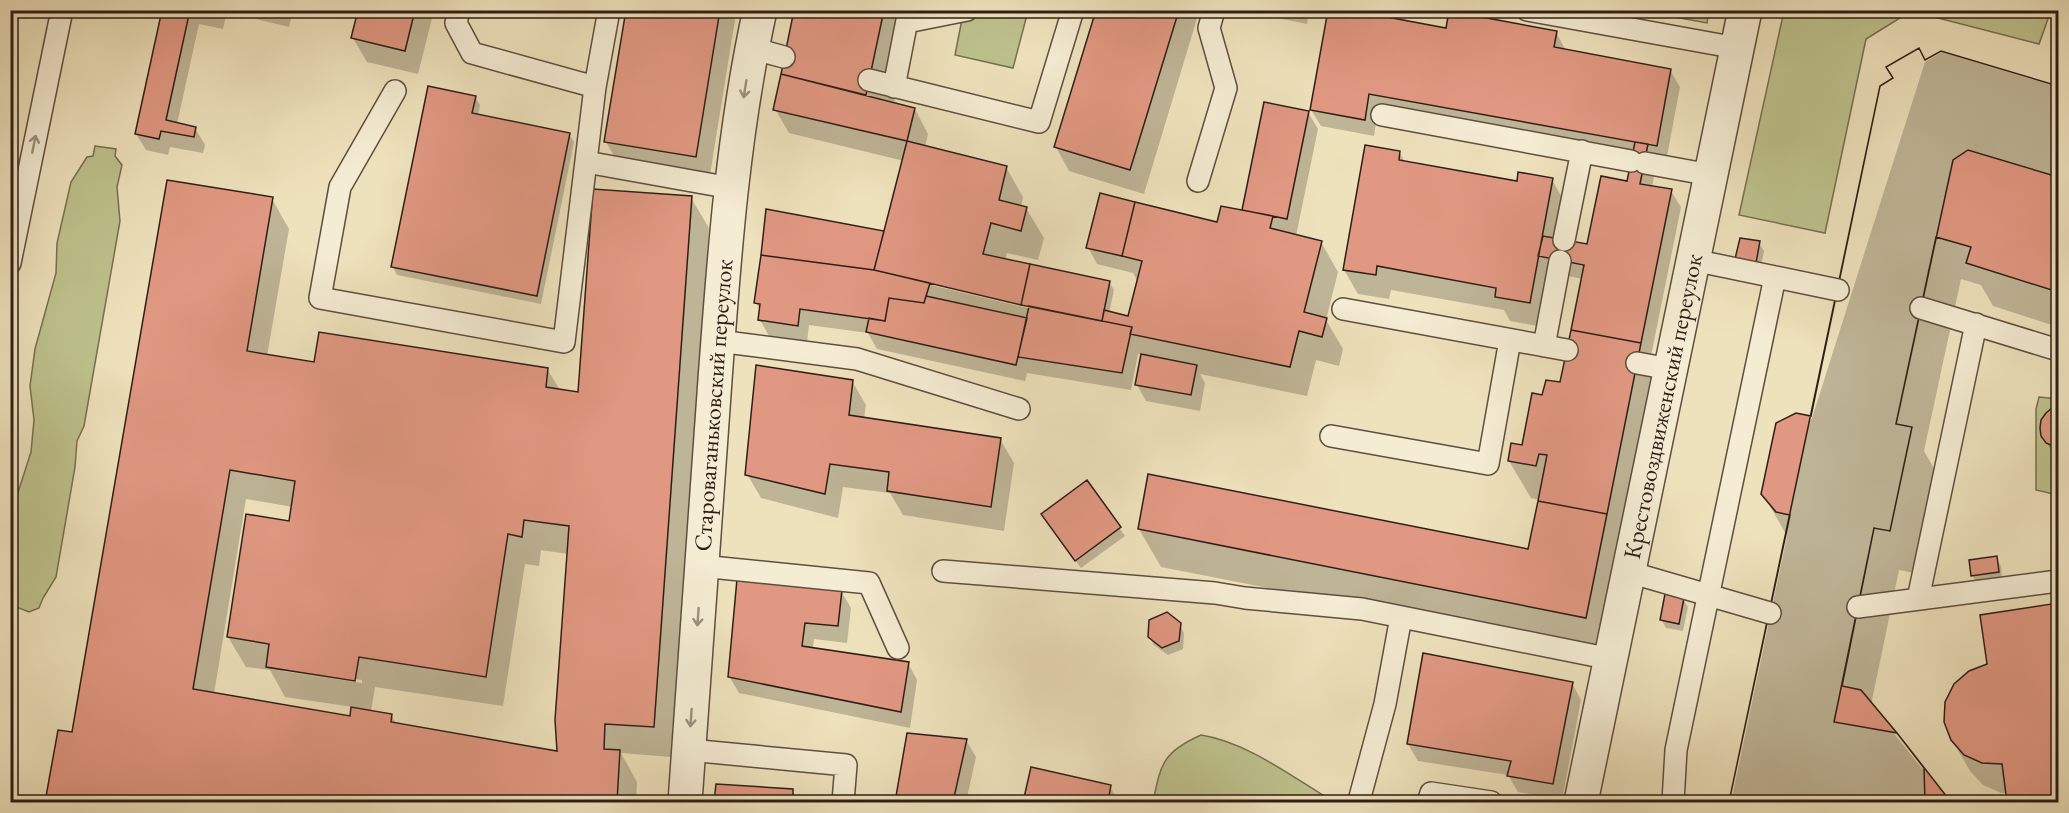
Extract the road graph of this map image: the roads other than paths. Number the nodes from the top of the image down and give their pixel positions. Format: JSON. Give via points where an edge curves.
{"nodes":[{"id":1,"x":62,"y":10,"type":"edge"},
{"id":2,"x":459,"y":10,"type":"edge"},
{"id":3,"x":609,"y":10,"type":"edge"},
{"id":4,"x":759,"y":10,"type":"edge"},
{"id":5,"x":967,"y":10,"type":"edge"},
{"id":6,"x":1073,"y":10,"type":"edge"},
{"id":7,"x":1214,"y":10,"type":"edge"},
{"id":8,"x":1527,"y":10,"type":"edge"},
{"id":9,"x":1745,"y":10,"type":"edge"},
{"id":10,"x":908,"y":16,"type":"edge"},
{"id":11,"x":751,"y":48,"type":"junction"},
{"id":12,"x":1737,"y":48,"type":"junction"},
{"id":13,"x":784,"y":57,"type":"dead end"},
{"id":14,"x":869,"y":80,"type":"dead end"},
{"id":15,"x":595,"y":87,"type":"junction"},
{"id":16,"x":894,"y":87,"type":"junction"},
{"id":17,"x":395,"y":91,"type":"dead end"},
{"id":18,"x":1382,"y":115,"type":"dead end"},
{"id":19,"x":1582,"y":152,"type":"junction"},
{"id":20,"x":586,"y":162,"type":"junction"},
{"id":21,"x":1711,"y":175,"type":"junction"},
{"id":22,"x":1198,"y":182,"type":"dead end"},
{"id":23,"x":731,"y":188,"type":"junction"},
{"id":24,"x":1564,"y":240,"type":"dead end"},
{"id":25,"x":1694,"y":260,"type":"junction"},
{"id":26,"x":1560,"y":261,"type":"dead end"},
{"id":27,"x":10,"y":263,"type":"edge"},
{"id":28,"x":1775,"y":277,"type":"junction"},
{"id":29,"x":1838,"y":290,"type":"dead end"},
{"id":30,"x":1921,"y":308,"type":"dead end"},
{"id":31,"x":1343,"y":309,"type":"dead end"},
{"id":32,"x":1976,"y":324,"type":"junction"},
{"id":33,"x":1510,"y":339,"type":"junction"},
{"id":34,"x":718,"y":341,"type":"junction"},
{"id":35,"x":1544,"y":346,"type":"junction"},
{"id":36,"x":1567,"y":350,"type":"dead end"},
{"id":37,"x":2058,"y":350,"type":"edge"},
{"id":38,"x":1637,"y":363,"type":"dead end"},
{"id":39,"x":1671,"y":369,"type":"junction"},
{"id":40,"x":1019,"y":409,"type":"dead end"},
{"id":41,"x":1331,"y":436,"type":"dead end"},
{"id":42,"x":702,"y":566,"type":"junction"},
{"id":43,"x":943,"y":571,"type":"dead end"},
{"id":44,"x":1629,"y":572,"type":"junction"},
{"id":45,"x":2058,"y":581,"type":"edge"},
{"id":46,"x":1709,"y":595,"type":"junction"},
{"id":47,"x":1918,"y":599,"type":"junction"},
{"id":48,"x":1858,"y":607,"type":"dead end"},
{"id":49,"x":1770,"y":612,"type":"dead end"},
{"id":50,"x":1401,"y":617,"type":"junction"},
{"id":51,"x":898,"y":648,"type":"dead end"},
{"id":52,"x":1611,"y":659,"type":"junction"},
{"id":53,"x":689,"y":750,"type":"junction"},
{"id":54,"x":1360,"y":797,"type":"dead end"},
{"id":55,"x":685,"y":802,"type":"edge"},
{"id":56,"x":843,"y":802,"type":"edge"},
{"id":57,"x":1428,"y":802,"type":"edge"},
{"id":58,"x":1491,"y":802,"type":"edge"},
{"id":59,"x":1581,"y":802,"type":"edge"},
{"id":60,"x":1673,"y":802,"type":"edge"}],
"edges":[{"from":27,"to":1,"type":"lane","one_way":true},
{"from":2,"to":15,"type":"lane","via":[[456,23],[472,53]]},
{"from":3,"to":15,"type":"lane"},
{"from":4,"to":11,"type":"street","name":"Староваганьковский переулок"},
{"from":5,"to":10,"type":"lane"},
{"from":6,"to":16,"type":"lane","via":[[1039,122]]},
{"from":7,"to":22,"type":"lane","via":[[1209,28],[1226,88]]},
{"from":8,"to":12,"type":"lane"},
{"from":9,"to":12,"type":"street","name":"Крестовоздвиженский переулок"},
{"from":10,"to":16,"type":"lane"},
{"from":11,"to":13,"type":"lane"},
{"from":11,"to":23,"type":"street","name":"Староваганьковский переулок","one_way":true},
{"from":12,"to":21,"type":"street","name":"Крестовоздвиженский переулок"},
{"from":14,"to":16,"type":"lane"},
{"from":15,"to":20,"type":"lane"},
{"from":17,"to":20,"type":"lane","via":[[340,187],[321,298],[564,342]]},
{"from":18,"to":19,"type":"lane"},
{"from":19,"to":21,"type":"lane"},
{"from":19,"to":24,"type":"lane"},
{"from":20,"to":23,"type":"lane"},
{"from":21,"to":25,"type":"street","name":"Крестовоздвиженский переулок"},
{"from":23,"to":34,"type":"street","name":"Староваганьковский переулок"},
{"from":25,"to":28,"type":"lane"},
{"from":25,"to":39,"type":"street","name":"Крестовоздвиженский переулок"},
{"from":26,"to":35,"type":"lane"},
{"from":28,"to":29,"type":"lane"},
{"from":28,"to":46,"type":"lane"},
{"from":30,"to":32,"type":"lane"},
{"from":31,"to":33,"type":"lane"},
{"from":32,"to":37,"type":"lane"},
{"from":32,"to":47,"type":"lane"},
{"from":33,"to":35,"type":"lane"},
{"from":33,"to":41,"type":"lane","via":[[1488,464]]},
{"from":34,"to":40,"type":"lane","via":[[857,359]]},
{"from":34,"to":42,"type":"street","name":"Староваганьковский переулок"},
{"from":35,"to":36,"type":"lane"},
{"from":38,"to":39,"type":"lane"},
{"from":39,"to":44,"type":"street","name":"Крестовоздвиженский переулок"},
{"from":42,"to":51,"type":"lane","via":[[869,583]]},
{"from":42,"to":53,"type":"street","name":"Староваганьковский переулок","one_way":true},
{"from":43,"to":50,"type":"lane","via":[[1215,593]]},
{"from":44,"to":46,"type":"lane"},
{"from":44,"to":52,"type":"street","name":"Крестовоздвиженский переулок"},
{"from":45,"to":47,"type":"lane"},
{"from":46,"to":49,"type":"lane"},
{"from":46,"to":60,"type":"lane","via":[[1676,750]]},
{"from":47,"to":48,"type":"lane"},
{"from":50,"to":52,"type":"lane"},
{"from":50,"to":54,"type":"lane","via":[[1385,704]]},
{"from":52,"to":59,"type":"street","name":"Крестовоздвиженский переулок"},
{"from":53,"to":55,"type":"street","name":"Староваганьковский переулок"},
{"from":53,"to":56,"type":"lane","via":[[846,765]]},
{"from":57,"to":58,"type":"lane","via":[[1431,793]]}]}
